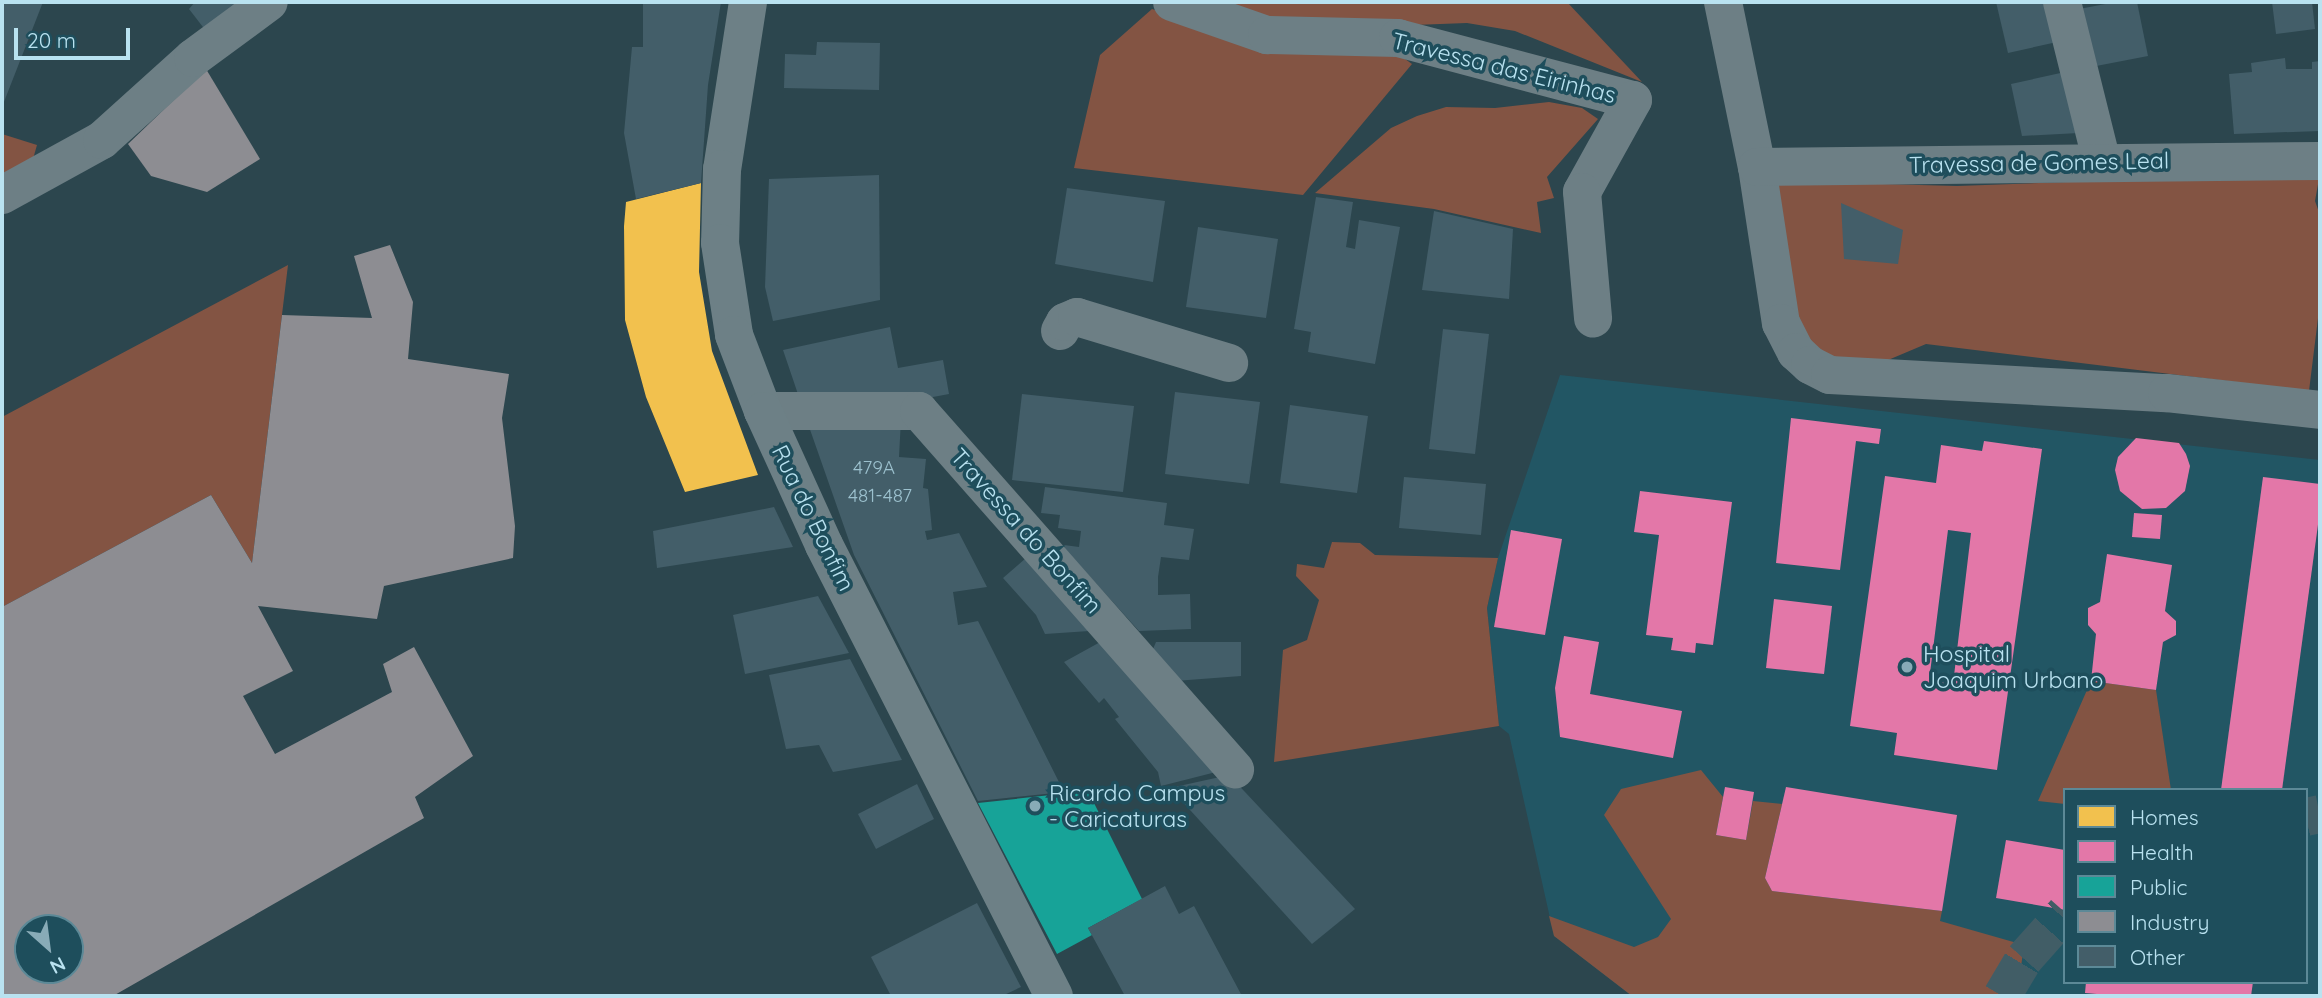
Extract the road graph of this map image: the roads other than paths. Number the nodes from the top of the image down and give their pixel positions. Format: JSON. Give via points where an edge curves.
{"nodes":[{"id":1,"x":269,"y":2,"type":"edge"},
{"id":2,"x":748,"y":2,"type":"edge"},
{"id":3,"x":1172,"y":2,"type":"edge"},
{"id":4,"x":1723,"y":2,"type":"edge"},
{"id":5,"x":2062,"y":2,"type":"edge"},
{"id":6,"x":2320,"y":161,"type":"edge"},
{"id":7,"x":2102,"y":162,"type":"junction"},
{"id":8,"x":1757,"y":167,"type":"junction"},
{"id":9,"x":2,"y":195,"type":"edge"},
{"id":10,"x":1593,"y":319,"type":"dead end"},
{"id":11,"x":1060,"y":331,"type":"dead end"},
{"id":12,"x":1229,"y":363,"type":"dead end"},
{"id":13,"x":2320,"y":410,"type":"edge"},
{"id":14,"x":763,"y":411,"type":"junction"},
{"id":15,"x":1235,"y":770,"type":"dead end"},
{"id":16,"x":1054,"y":996,"type":"edge"}],
"edges":[{"from":1,"to":9,"type":"street","via":[[193,58],[102,140]]},
{"from":2,"to":14,"type":"main road","name":"Rua do Bonfim","via":[[722,169],[720,243],[734,335]]},
{"from":3,"to":10,"type":"street","name":"Travessa das Eirinhas","via":[[1267,35],[1398,38],[1633,100],[1582,192]]},
{"from":4,"to":8,"type":"street"},
{"from":5,"to":7,"type":"street"},
{"from":6,"to":7,"type":"street","name":"Travessa de Gomes Leal"},
{"from":7,"to":8,"type":"street","name":"Travessa de Gomes Leal"},
{"from":8,"to":13,"type":"street","via":[[1781,323],[1796,352],[1830,375],[2166,393]]},
{"from":11,"to":12,"type":"street","via":[[1065,321],[1077,317]]},
{"from":14,"to":15,"type":"street","name":"Travessa do Bonfim","via":[[934,407]]},
{"from":14,"to":16,"type":"main road","name":"Rua do Bonfim","via":[[824,545]]}]}
